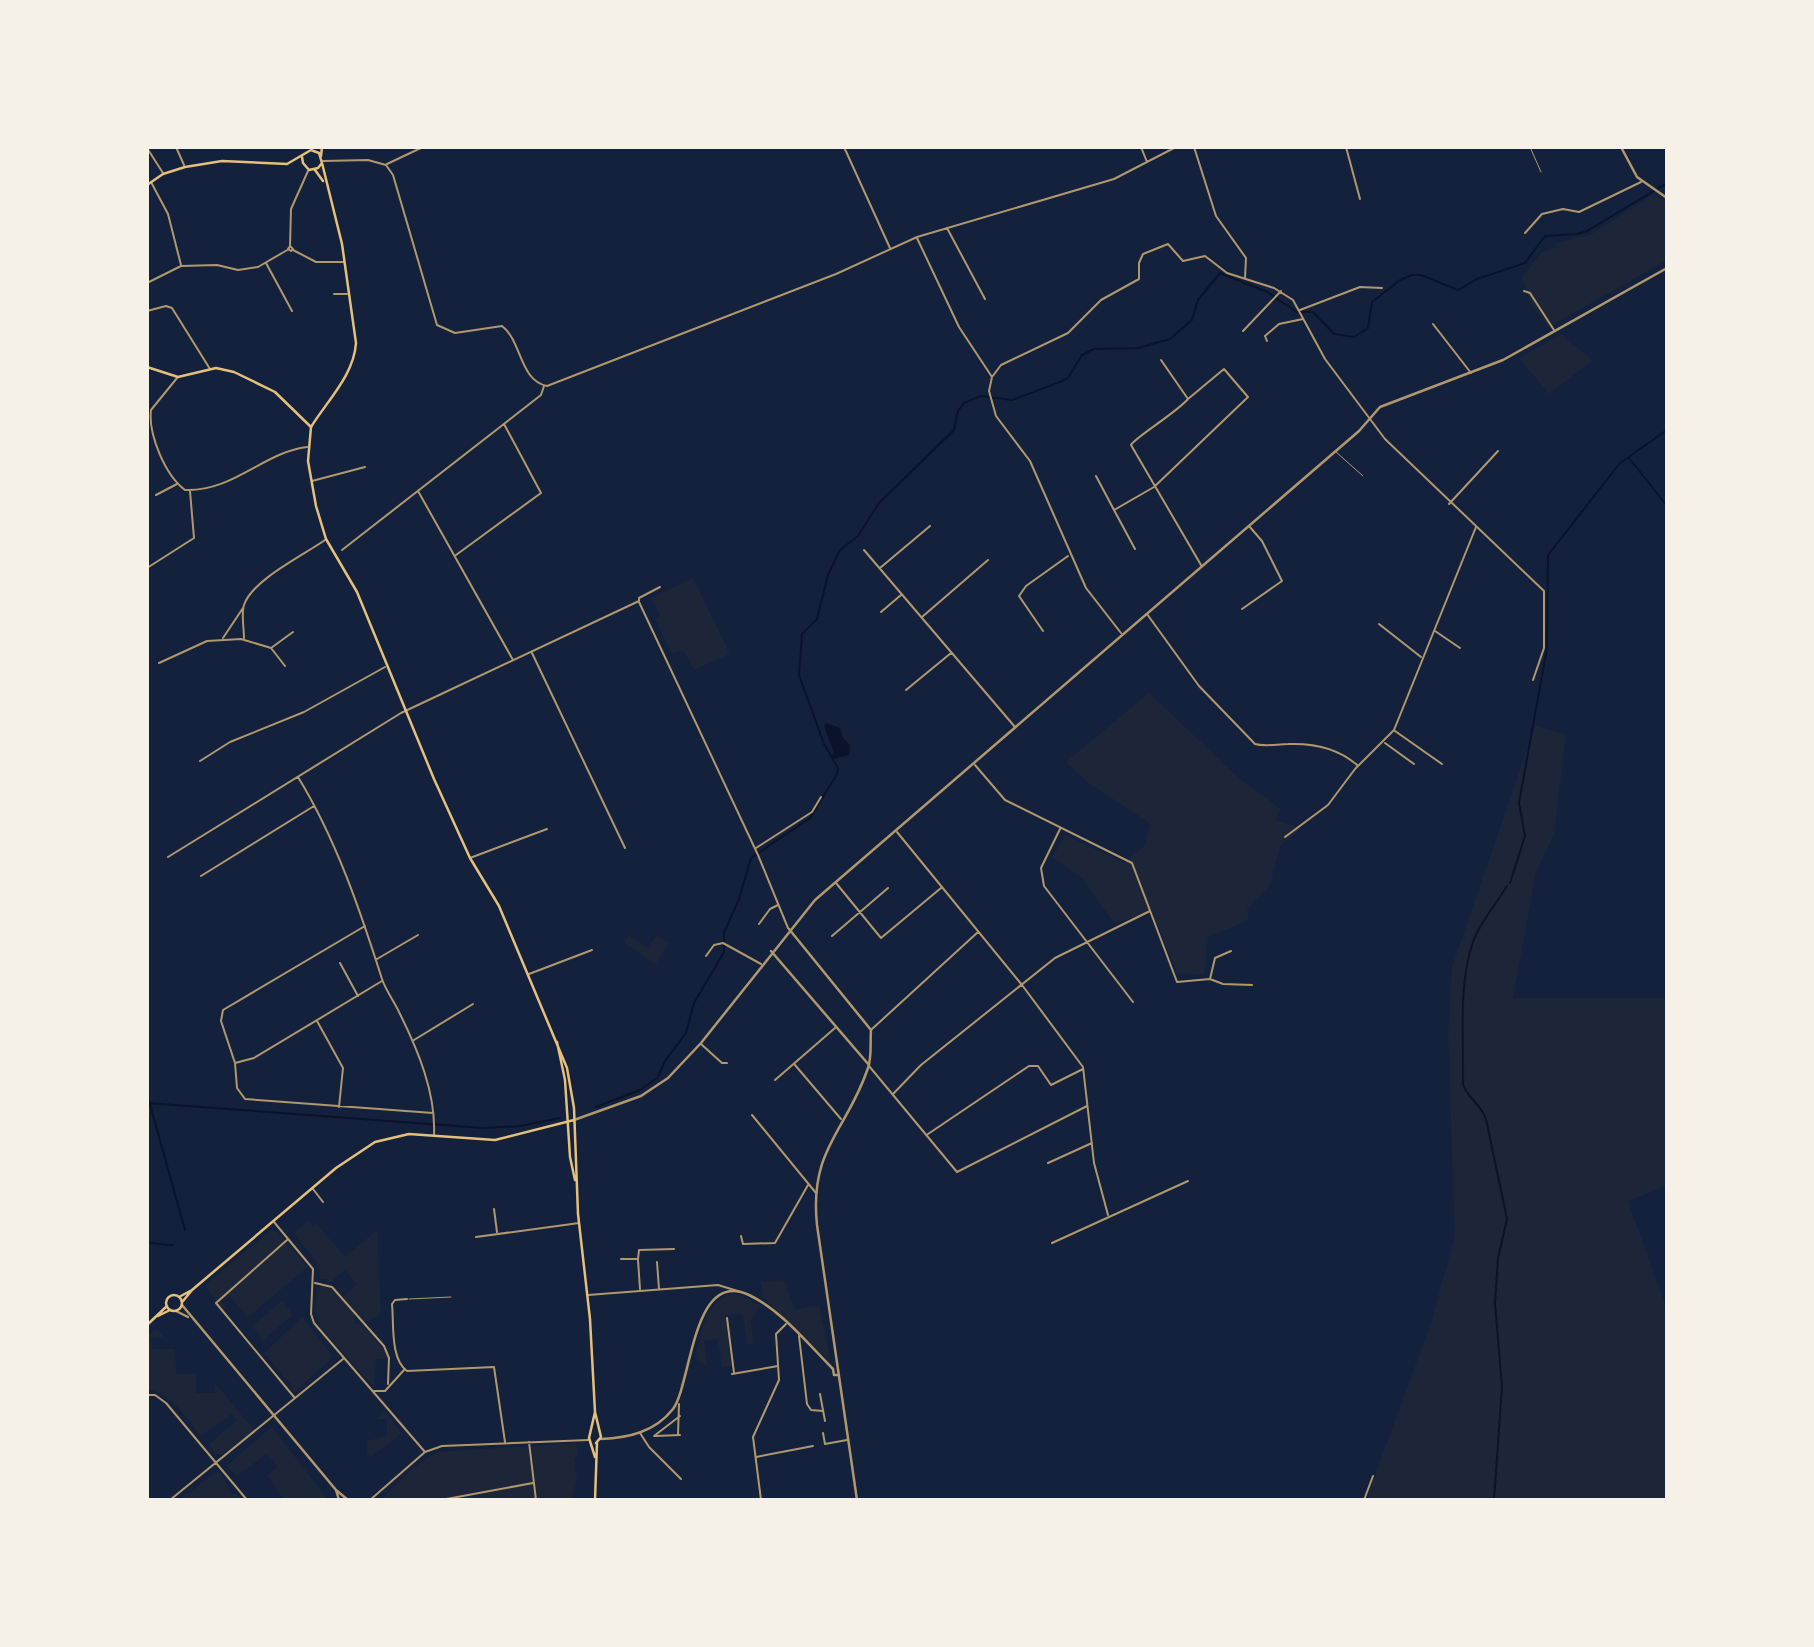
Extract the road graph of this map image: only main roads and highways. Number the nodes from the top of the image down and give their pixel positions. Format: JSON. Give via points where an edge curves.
{"nodes":[{"id":1,"x":323,"y":147,"type":"edge"},
{"id":2,"x":311,"y":148,"type":"edge"},
{"id":3,"x":321,"y":156,"type":"junction"},
{"id":4,"x":302,"y":158,"type":"junction"},
{"id":5,"x":322,"y":162,"type":"junction"},
{"id":6,"x":315,"y":170,"type":"junction"},
{"id":7,"x":149,"y":183,"type":"edge"},
{"id":8,"x":326,"y":185,"type":"junction"},
{"id":9,"x":147,"y":367,"type":"edge"},
{"id":10,"x":311,"y":427,"type":"junction"},
{"id":11,"x":556,"y":1039,"type":"junction"},
{"id":12,"x":575,"y":1120,"type":"junction"},
{"id":13,"x":568,"y":1122,"type":"junction"},
{"id":14,"x":576,"y":1185,"type":"junction"},
{"id":15,"x":192,"y":1290,"type":"junction"},
{"id":16,"x":179,"y":1297,"type":"junction"},
{"id":17,"x":182,"y":1303,"type":"junction"},
{"id":18,"x":168,"y":1308,"type":"junction"},
{"id":19,"x":147,"y":1325,"type":"edge"},
{"id":20,"x":595,"y":1412,"type":"junction"},
{"id":21,"x":601,"y":1436,"type":"junction"},
{"id":22,"x":592,"y":1439,"type":"junction"},
{"id":23,"x":595,"y":1500,"type":"edge"}],
"edges":[{"from":1,"to":3,"type":"main road"},
{"from":2,"to":3,"type":"main road"},
{"from":2,"to":4,"type":"main road"},
{"from":3,"to":5,"type":"main road"},
{"from":4,"to":6,"type":"main road","via":[[304,166]]},
{"from":4,"to":7,"type":"main road","via":[[282,164],[222,161],[185,167]]},
{"from":5,"to":6,"type":"main road"},
{"from":5,"to":8,"type":"main road"},
{"from":6,"to":8,"type":"main road"},
{"from":8,"to":10,"type":"main road","via":[[344,262],[355,356]]},
{"from":9,"to":10,"type":"main road","via":[[178,377],[210,369],[234,372],[268,387]]},
{"from":10,"to":11,"type":"main road","via":[[307,447],[326,539],[358,592],[470,858],[493,894]]},
{"from":11,"to":12,"type":"main road","via":[[571,1086]]},
{"from":11,"to":13,"type":"main road"},
{"from":12,"to":13,"type":"main road"},
{"from":12,"to":14,"type":"main road"},
{"from":13,"to":14,"type":"main road"},
{"from":13,"to":15,"type":"main road","via":[[495,1140],[402,1135],[379,1140],[312,1188]]},
{"from":14,"to":20,"type":"main road"},
{"from":15,"to":16,"type":"main road"},
{"from":15,"to":17,"type":"main road"},
{"from":16,"to":17,"type":"main road"},
{"from":16,"to":18,"type":"main road","via":[[169,1297]]},
{"from":17,"to":18,"type":"main road","via":[[176,1311]]},
{"from":18,"to":19,"type":"main road"},
{"from":20,"to":21,"type":"main road"},
{"from":20,"to":22,"type":"main road"},
{"from":21,"to":22,"type":"main road"},
{"from":21,"to":22,"type":"main road","via":[[594,1431]]},
{"from":22,"to":23,"type":"main road"}]}
